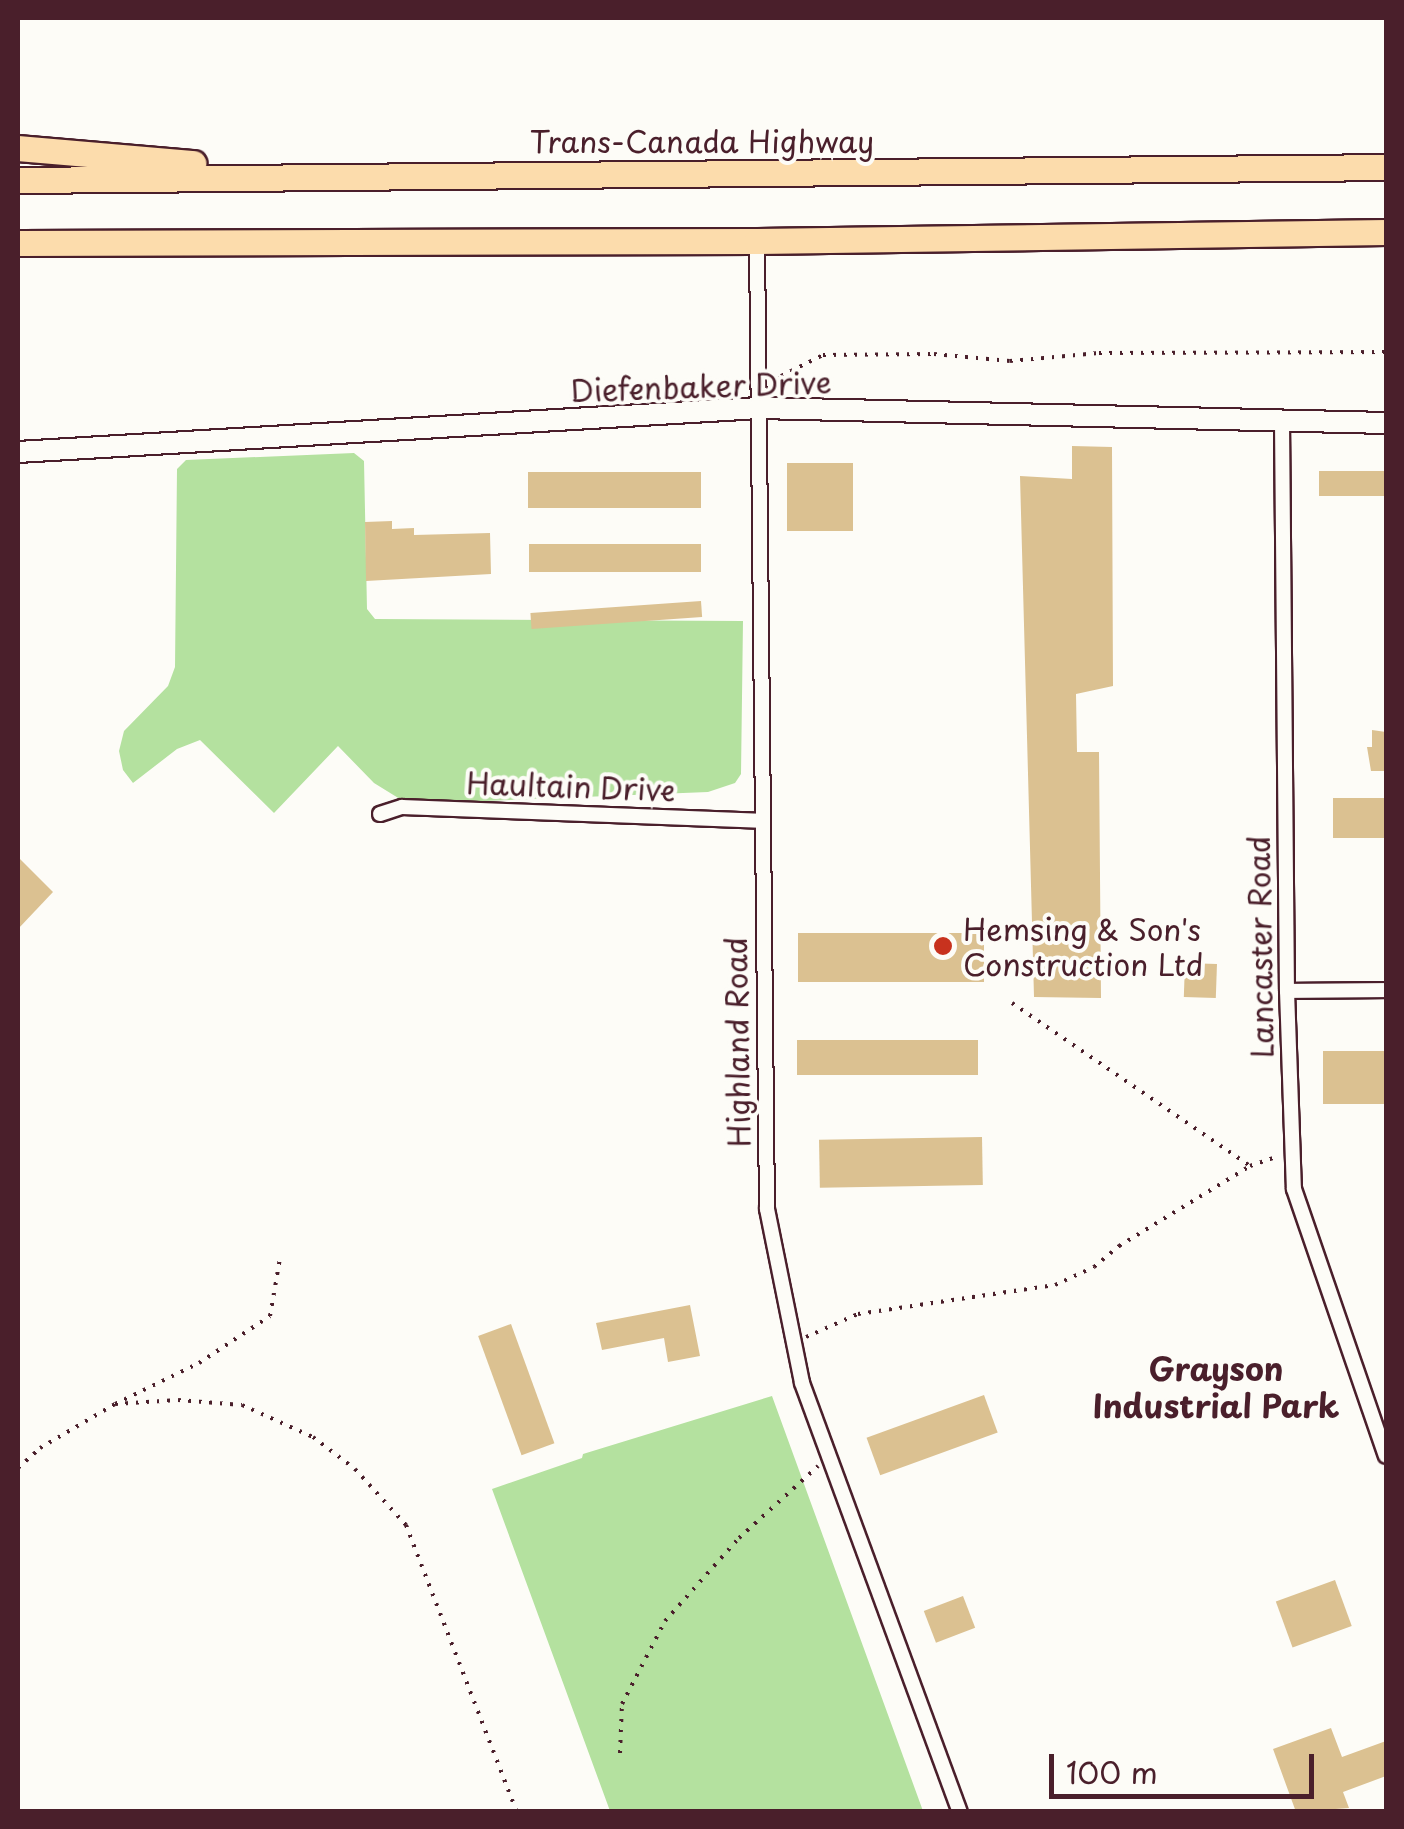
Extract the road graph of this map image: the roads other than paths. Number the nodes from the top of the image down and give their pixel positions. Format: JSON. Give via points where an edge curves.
{"nodes":[{"id":1,"x":18,"y":148,"type":"edge"},
{"id":2,"x":1386,"y":167,"type":"edge"},
{"id":3,"x":338,"y":176,"type":"junction"},
{"id":4,"x":18,"y":180,"type":"edge"},
{"id":5,"x":1386,"y":232,"type":"edge"},
{"id":6,"x":757,"y":241,"type":"junction"},
{"id":7,"x":18,"y":242,"type":"edge"},
{"id":8,"x":759,"y":408,"type":"junction"},
{"id":9,"x":1282,"y":422,"type":"junction"},
{"id":10,"x":1386,"y":423,"type":"edge"},
{"id":11,"x":18,"y":452,"type":"edge"},
{"id":12,"x":380,"y":814,"type":"dead end"},
{"id":13,"x":760,"y":821,"type":"junction"},
{"id":14,"x":1386,"y":990,"type":"edge"},
{"id":15,"x":1287,"y":991,"type":"junction"},
{"id":16,"x":1386,"y":1456,"type":"edge"},
{"id":17,"x":960,"y":1812,"type":"edge"}],
"edges":[{"from":1,"to":3,"type":"highway"},
{"from":2,"to":3,"type":"highway","name":"Trans-Canada Highway"},
{"from":3,"to":4,"type":"highway","name":"Trans-Canada Highway"},
{"from":5,"to":6,"type":"highway"},
{"from":6,"to":7,"type":"highway"},
{"from":6,"to":8,"type":"street","name":"Highland Road"},
{"from":8,"to":9,"type":"street","name":"Diefenbaker Drive"},
{"from":8,"to":11,"type":"street","name":"Diefenbaker Drive"},
{"from":8,"to":13,"type":"street","name":"Highland Road"},
{"from":9,"to":10,"type":"street","name":"Diefenbaker Drive"},
{"from":9,"to":15,"type":"street","name":"Lancaster Road"},
{"from":12,"to":13,"type":"street","name":"Haultain Drive","via":[[402,807]]},
{"from":13,"to":17,"type":"street","name":"Highland Road","via":[[767,1209],[794,1346]]},
{"from":14,"to":15,"type":"street"},
{"from":15,"to":16,"type":"street","name":"Lancaster Road","via":[[1294,1189]]}]}
